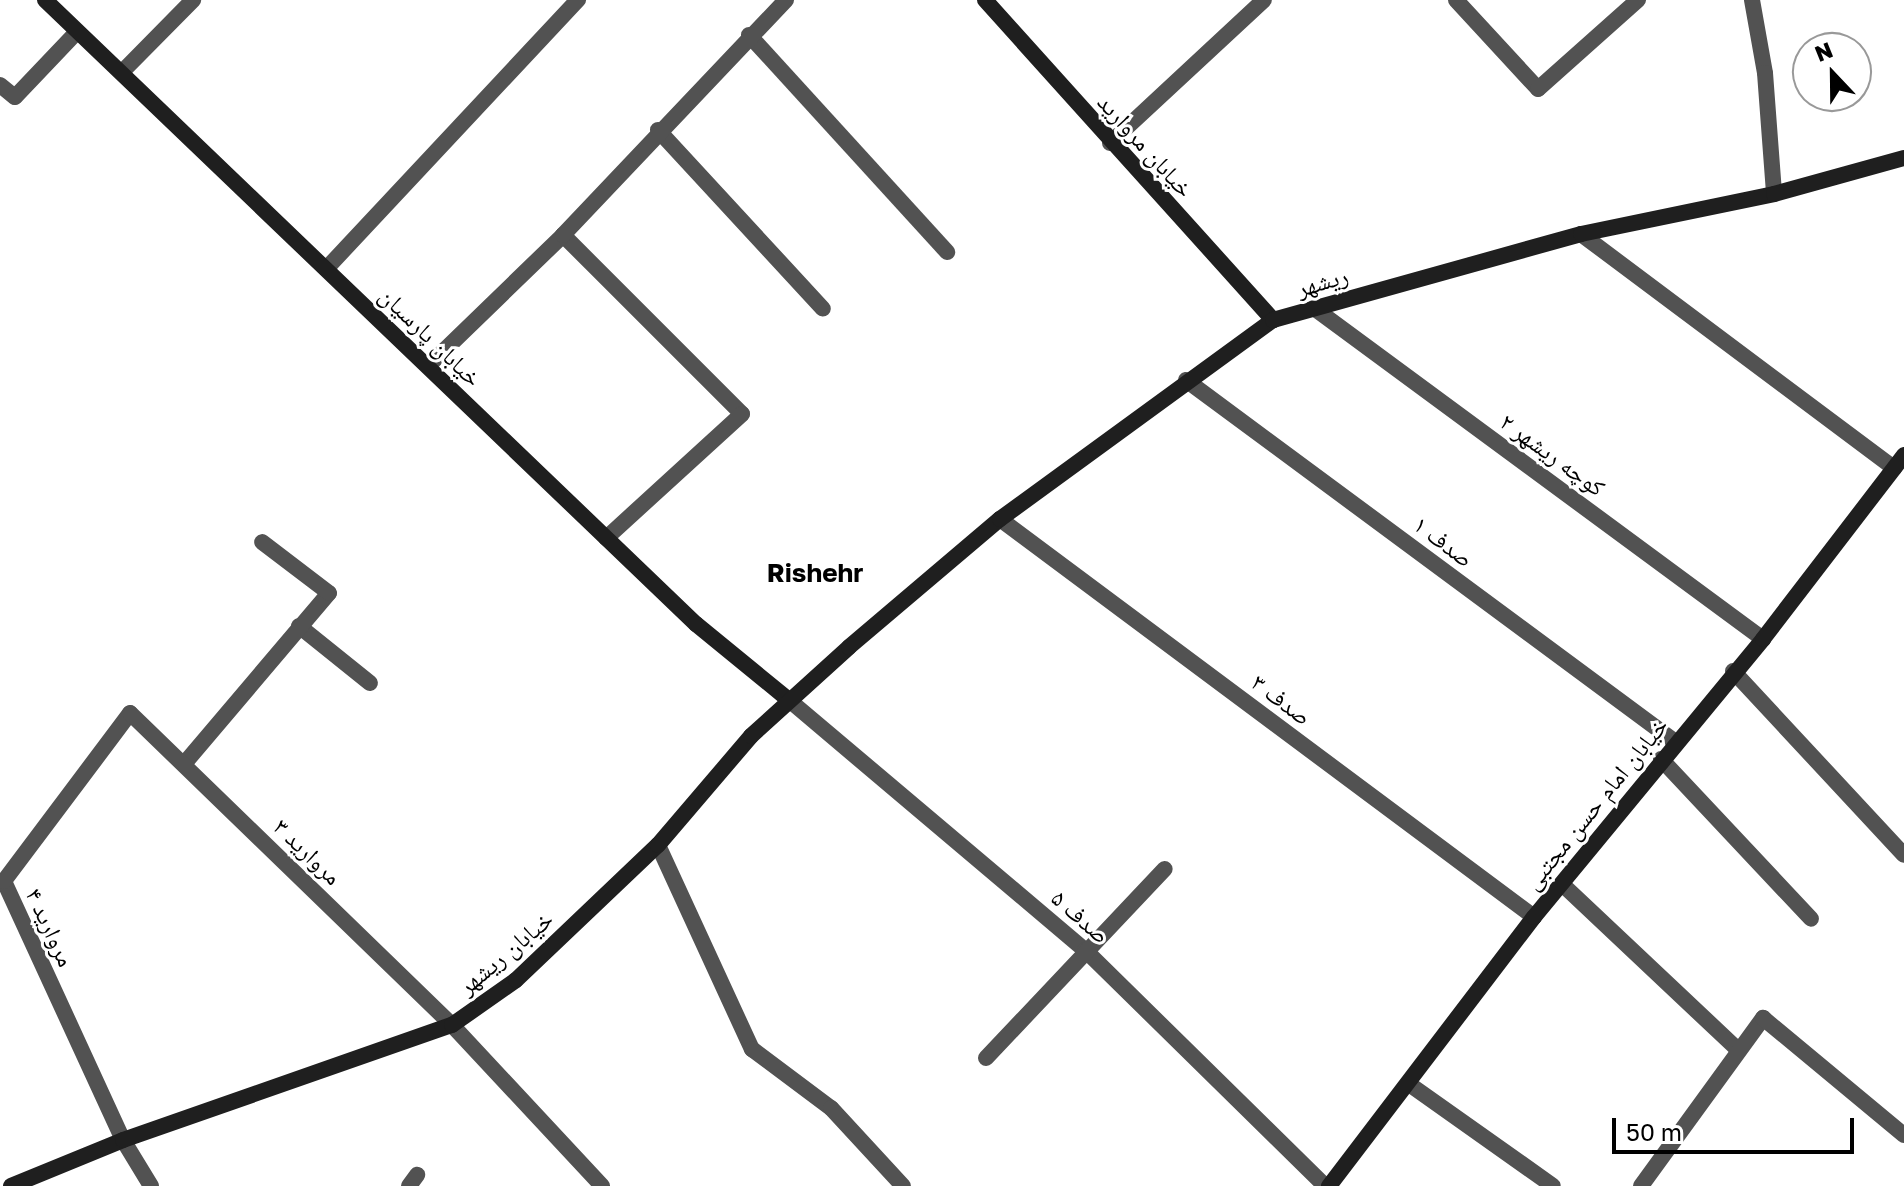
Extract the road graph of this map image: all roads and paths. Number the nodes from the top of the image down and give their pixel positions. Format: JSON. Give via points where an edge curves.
{"nodes":[{"id":1,"x":45,"y":0,"type":"edge"},
{"id":2,"x":193,"y":0,"type":"edge"},
{"id":3,"x":786,"y":0,"type":"edge"},
{"id":4,"x":985,"y":0,"type":"edge"},
{"id":5,"x":1264,"y":0,"type":"edge"},
{"id":6,"x":1456,"y":0,"type":"edge"},
{"id":7,"x":1638,"y":0,"type":"edge"},
{"id":8,"x":1752,"y":0,"type":"edge"},
{"id":9,"x":574,"y":1,"type":"edge"},
{"id":10,"x":77,"y":32,"type":"junction"},
{"id":11,"x":749,"y":35,"type":"junction"},
{"id":12,"x":123,"y":71,"type":"junction"},
{"id":13,"x":0,"y":85,"type":"edge"},
{"id":14,"x":658,"y":130,"type":"junction"},
{"id":15,"x":1110,"y":143,"type":"junction"},
{"id":16,"x":1904,"y":158,"type":"edge"},
{"id":17,"x":1774,"y":194,"type":"junction"},
{"id":18,"x":1581,"y":234,"type":"junction"},
{"id":19,"x":563,"y":235,"type":"junction"},
{"id":20,"x":947,"y":252,"type":"dead end"},
{"id":21,"x":326,"y":269,"type":"junction"},
{"id":22,"x":1314,"y":308,"type":"junction"},
{"id":23,"x":823,"y":309,"type":"dead end"},
{"id":24,"x":1273,"y":320,"type":"junction"},
{"id":25,"x":428,"y":366,"type":"junction"},
{"id":26,"x":1186,"y":380,"type":"junction"},
{"id":27,"x":1899,"y":461,"type":"edge"},
{"id":28,"x":1000,"y":519,"type":"junction"},
{"id":29,"x":606,"y":538,"type":"junction"},
{"id":30,"x":262,"y":542,"type":"dead end"},
{"id":31,"x":299,"y":626,"type":"junction"},
{"id":32,"x":1763,"y":639,"type":"junction"},
{"id":33,"x":849,"y":647,"type":"joint"},
{"id":34,"x":1733,"y":671,"type":"junction"},
{"id":35,"x":370,"y":683,"type":"dead end"},
{"id":36,"x":789,"y":700,"type":"junction"},
{"id":37,"x":130,"y":713,"type":"joint"},
{"id":38,"x":1674,"y":741,"type":"junction"},
{"id":39,"x":1661,"y":759,"type":"junction"},
{"id":40,"x":184,"y":764,"type":"junction"},
{"id":41,"x":658,"y":845,"type":"junction"},
{"id":42,"x":1904,"y":855,"type":"edge"},
{"id":43,"x":1165,"y":869,"type":"dead end"},
{"id":44,"x":1562,"y":884,"type":"junction"},
{"id":45,"x":1534,"y":917,"type":"junction"},
{"id":46,"x":1811,"y":919,"type":"dead end"},
{"id":47,"x":1085,"y":950,"type":"junction"},
{"id":48,"x":452,"y":1025,"type":"junction"},
{"id":49,"x":1737,"y":1049,"type":"junction"},
{"id":50,"x":986,"y":1058,"type":"dead end"},
{"id":51,"x":1409,"y":1084,"type":"junction"},
{"id":52,"x":1904,"y":1135,"type":"edge"},
{"id":53,"x":123,"y":1140,"type":"junction"},
{"id":54,"x":11,"y":1186,"type":"edge"},
{"id":55,"x":151,"y":1186,"type":"edge"},
{"id":56,"x":602,"y":1186,"type":"edge"},
{"id":57,"x":903,"y":1186,"type":"edge"},
{"id":58,"x":1327,"y":1186,"type":"edge"},
{"id":59,"x":1553,"y":1186,"type":"edge"},
{"id":60,"x":1641,"y":1186,"type":"edge"}],
"edges":[{"from":1,"to":10,"type":"street","name":"خیابان پارسیان"},
{"from":2,"to":12,"type":"street"},
{"from":3,"to":11,"type":"street"},
{"from":4,"to":15,"type":"street","name":"خیابان مروارید"},
{"from":5,"to":15,"type":"street"},
{"from":6,"to":7,"type":"street","via":[[1538,89]]},
{"from":8,"to":17,"type":"street","via":[[1765,73]]},
{"from":9,"to":21,"type":"street"},
{"from":10,"to":12,"type":"street","name":"خیابان پارسیان"},
{"from":10,"to":13,"type":"street","via":[[15,97]]},
{"from":11,"to":14,"type":"street"},
{"from":11,"to":20,"type":"street"},
{"from":12,"to":21,"type":"street","name":"خیابان پارسیان"},
{"from":14,"to":19,"type":"street"},
{"from":14,"to":23,"type":"street"},
{"from":15,"to":24,"type":"street","name":"خیابان مروارید"},
{"from":16,"to":17,"type":"street","name":"ریشهر"},
{"from":17,"to":18,"type":"street","name":"ریشهر"},
{"from":18,"to":22,"type":"street","name":"ریشهر"},
{"from":18,"to":27,"type":"street"},
{"from":19,"to":25,"type":"street"},
{"from":19,"to":29,"type":"street","via":[[742,414]]},
{"from":21,"to":25,"type":"street","name":"خیابان پارسیان"},
{"from":22,"to":24,"type":"street","name":"ریشهر"},
{"from":22,"to":32,"type":"street","name":"کوچه ریشهر ۲"},
{"from":24,"to":26,"type":"street","name":"ریشهر"},
{"from":25,"to":29,"type":"street","name":"خیابان پارسیان"},
{"from":26,"to":28,"type":"street","name":"ریشهر"},
{"from":26,"to":38,"type":"street","name":"صدف ۱"},
{"from":27,"to":32,"type":"street","name":"خیابان امام حسن مجتبی"},
{"from":28,"to":33,"type":"street","name":"ریشهر"},
{"from":28,"to":45,"type":"street","name":"صدف ۳"},
{"from":29,"to":36,"type":"street","name":"خیابان پارسیان","via":[[696,624]]},
{"from":30,"to":31,"type":"street","via":[[329,593]]},
{"from":31,"to":35,"type":"street"},
{"from":31,"to":40,"type":"street"},
{"from":32,"to":34,"type":"street","name":"خیابان امام حسن مجتبی"},
{"from":33,"to":36,"type":"street","name":"خیابان ریشهر"},
{"from":34,"to":38,"type":"street","name":"خیابان امام حسن مجتبی"},
{"from":34,"to":42,"type":"street"},
{"from":36,"to":41,"type":"street","name":"خیابان ریشهر"},
{"from":36,"to":47,"type":"street","name":"صدف ۵"},
{"from":37,"to":40,"type":"street","name":"مروارید ۳"},
{"from":37,"to":53,"type":"street","name":"مروارید ۴","via":[[4,881]]},
{"from":38,"to":39,"type":"street","name":"خیابان امام حسن مجتبی"},
{"from":39,"to":44,"type":"street","name":"خیابان امام حسن مجتبی"},
{"from":39,"to":46,"type":"street"},
{"from":40,"to":48,"type":"street","name":"مروارید ۳"},
{"from":41,"to":48,"type":"street","name":"خیابان ریشهر","via":[[516,980]]},
{"from":41,"to":57,"type":"street","via":[[752,1049],[831,1108]]},
{"from":43,"to":47,"type":"street"},
{"from":44,"to":45,"type":"street","name":"خیابان امام حسن مجتبی"},
{"from":44,"to":49,"type":"street"},
{"from":45,"to":51,"type":"street","name":"خیابان امام حسن مجتبی"},
{"from":47,"to":50,"type":"street"},
{"from":47,"to":58,"type":"street","name":"صدف ۵"},
{"from":48,"to":53,"type":"street","name":"خیابان ریشهر"},
{"from":48,"to":56,"type":"street","name":"مروارید ۳"},
{"from":49,"to":52,"type":"street","via":[[1763,1018]]},
{"from":49,"to":60,"type":"street"},
{"from":51,"to":58,"type":"street","name":"خیابان امام حسن مجتبی"},
{"from":51,"to":59,"type":"street"},
{"from":53,"to":54,"type":"street","name":"خیابان ریشهر"},
{"from":53,"to":55,"type":"street"}]}
